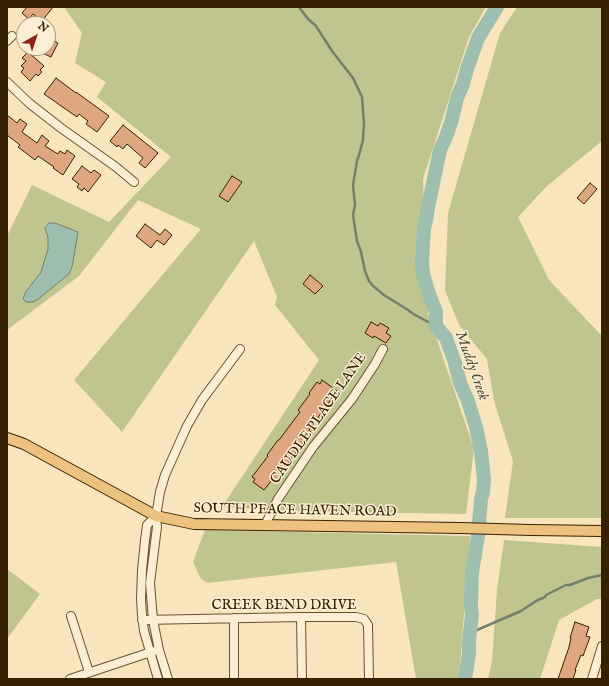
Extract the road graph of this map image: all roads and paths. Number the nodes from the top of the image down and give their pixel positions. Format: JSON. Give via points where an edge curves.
{"nodes":[{"id":1,"x":7,"y":82,"type":"edge"},
{"id":2,"x":134,"y":182,"type":"dead end"},
{"id":3,"x":240,"y":349,"type":"dead end"},
{"id":4,"x":382,"y":350,"type":"dead end"},
{"id":5,"x":7,"y":438,"type":"edge"},
{"id":6,"x":156,"y":516,"type":"junction"},
{"id":7,"x":265,"y":525,"type":"junction"},
{"id":8,"x":602,"y":531,"type":"edge"},
{"id":9,"x":71,"y":616,"type":"dead end"},
{"id":10,"x":301,"y":617,"type":"junction"},
{"id":11,"x":234,"y":618,"type":"junction"},
{"id":12,"x":142,"y":620,"type":"junction"},
{"id":13,"x":153,"y":620,"type":"junction"},
{"id":14,"x":602,"y":646,"type":"edge"},
{"id":15,"x":159,"y":650,"type":"junction"},
{"id":16,"x":150,"y":652,"type":"junction"},
{"id":17,"x":89,"y":672,"type":"junction"},
{"id":18,"x":70,"y":679,"type":"edge"},
{"id":19,"x":158,"y":679,"type":"edge"},
{"id":20,"x":168,"y":679,"type":"edge"},
{"id":21,"x":234,"y":679,"type":"edge"},
{"id":22,"x":302,"y":679,"type":"edge"},
{"id":23,"x":369,"y":679,"type":"edge"},
{"id":24,"x":592,"y":679,"type":"edge"}],
"edges":[{"from":1,"to":2,"type":"street","via":[[34,107]]},
{"from":3,"to":6,"type":"street","via":[[202,400],[187,426],[165,475]]},
{"from":4,"to":7,"type":"street","name":"CAUDLE PLACE LANE","via":[[376,364],[352,399],[313,447],[278,499]]},
{"from":5,"to":6,"type":"main road","name":"SOUTH PEACE HAVEN ROAD","via":[[24,444]]},
{"from":6,"to":7,"type":"main road","name":"SOUTH PEACE HAVEN ROAD","via":[[194,524]]},
{"from":6,"to":12,"type":"street","via":[[147,525],[140,599]]},
{"from":6,"to":13,"type":"street","via":[[150,583]]},
{"from":7,"to":8,"type":"main road","name":"SOUTH PEACE HAVEN ROAD"},
{"from":9,"to":17,"type":"street"},
{"from":10,"to":11,"type":"street","name":"CREEK BEND DRIVE"},
{"from":10,"to":22,"type":"street"},
{"from":10,"to":23,"type":"street","name":"CREEK BEND DRIVE","via":[[364,619],[369,629]]},
{"from":11,"to":13,"type":"street","name":"CREEK BEND DRIVE"},
{"from":11,"to":21,"type":"street"},
{"from":12,"to":13,"type":"street","name":"CREEK BEND DRIVE"},
{"from":12,"to":16,"type":"street"},
{"from":13,"to":15,"type":"street"},
{"from":14,"to":24,"type":"street"},
{"from":15,"to":16,"type":"street"},
{"from":15,"to":20,"type":"street"},
{"from":16,"to":17,"type":"street"},
{"from":16,"to":19,"type":"street"},
{"from":17,"to":18,"type":"street"}]}
